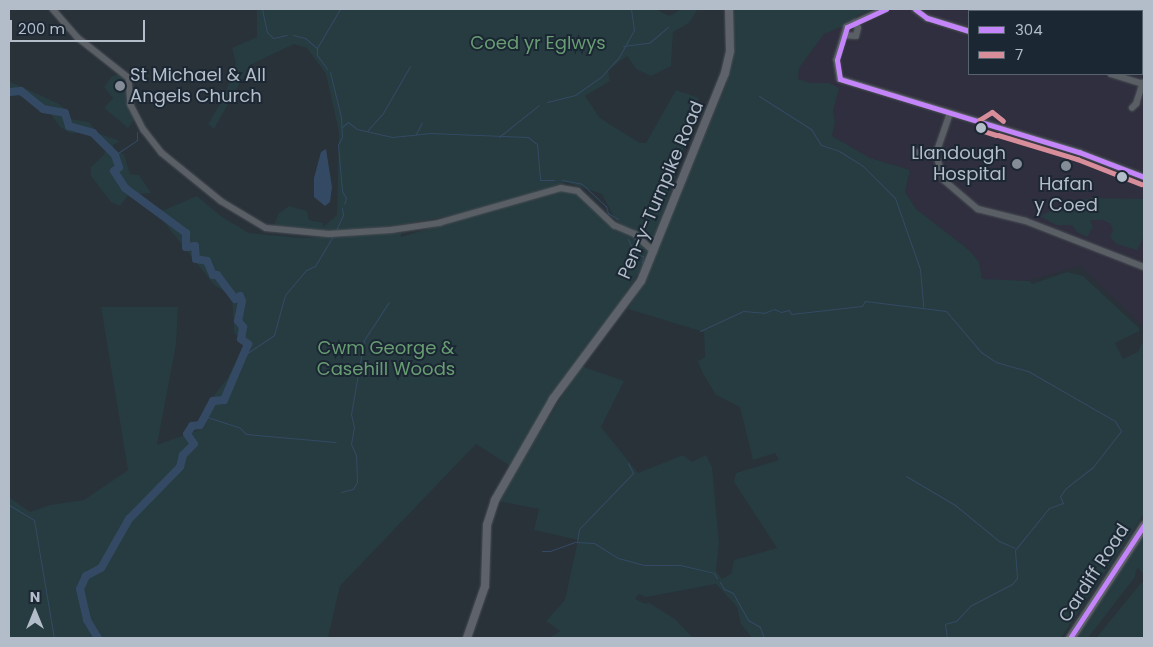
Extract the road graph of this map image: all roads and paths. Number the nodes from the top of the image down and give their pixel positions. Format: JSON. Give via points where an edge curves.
{"nodes":[{"id":1,"x":53,"y":9,"type":"edge"},
{"id":2,"x":730,"y":9,"type":"edge"},
{"id":3,"x":886,"y":9,"type":"edge"},
{"id":4,"x":915,"y":9,"type":"edge"},
{"id":5,"x":854,"y":23,"type":"junction"},
{"id":6,"x":968,"y":31,"type":"edge"},
{"id":7,"x":844,"y":35,"type":"junction"},
{"id":8,"x":1115,"y":75,"type":"edge"},
{"id":9,"x":1144,"y":83,"type":"edge"},
{"id":10,"x":1132,"y":108,"type":"dead end"},
{"id":11,"x":950,"y":114,"type":"junction"},
{"id":12,"x":915,"y":152,"type":"dead end"},
{"id":13,"x":936,"y":153,"type":"junction"},
{"id":14,"x":1144,"y":177,"type":"edge"},
{"id":15,"x":654,"y":252,"type":"junction"},
{"id":16,"x":1144,"y":266,"type":"edge"},
{"id":17,"x":1144,"y":525,"type":"edge"},
{"id":18,"x":466,"y":638,"type":"edge"},
{"id":19,"x":1070,"y":638,"type":"edge"}],
"edges":[{"from":1,"to":15,"type":"street","via":[[77,37],[129,78],[131,106],[151,141],[221,201],[266,228],[339,234],[439,223],[561,188],[578,191],[614,225],[635,234]]},
{"from":2,"to":15,"type":"street","name":"Pen-y-Turnpike Road","via":[[730,51],[726,73]]},
{"from":3,"to":5,"type":"street"},
{"from":4,"to":6,"type":"street","via":[[927,18]]},
{"from":5,"to":7,"type":"street","via":[[847,27]]},
{"from":5,"to":7,"type":"street","via":[[858,28],[856,36]]},
{"from":7,"to":11,"type":"street","via":[[837,60],[840,79]]},
{"from":8,"to":9,"type":"street"},
{"from":9,"to":10,"type":"street"},
{"from":11,"to":13,"type":"street"},
{"from":11,"to":14,"type":"street","via":[[1079,152]]},
{"from":12,"to":13,"type":"street","via":[[929,156]]},
{"from":13,"to":16,"type":"street","via":[[944,180],[978,209],[1026,221]]},
{"from":15,"to":18,"type":"street","name":"Pen-y-Turnpike Road","via":[[631,297],[553,399],[495,500],[487,525],[485,586]]},
{"from":17,"to":19,"type":"main road","name":"Cardiff Road"}]}
